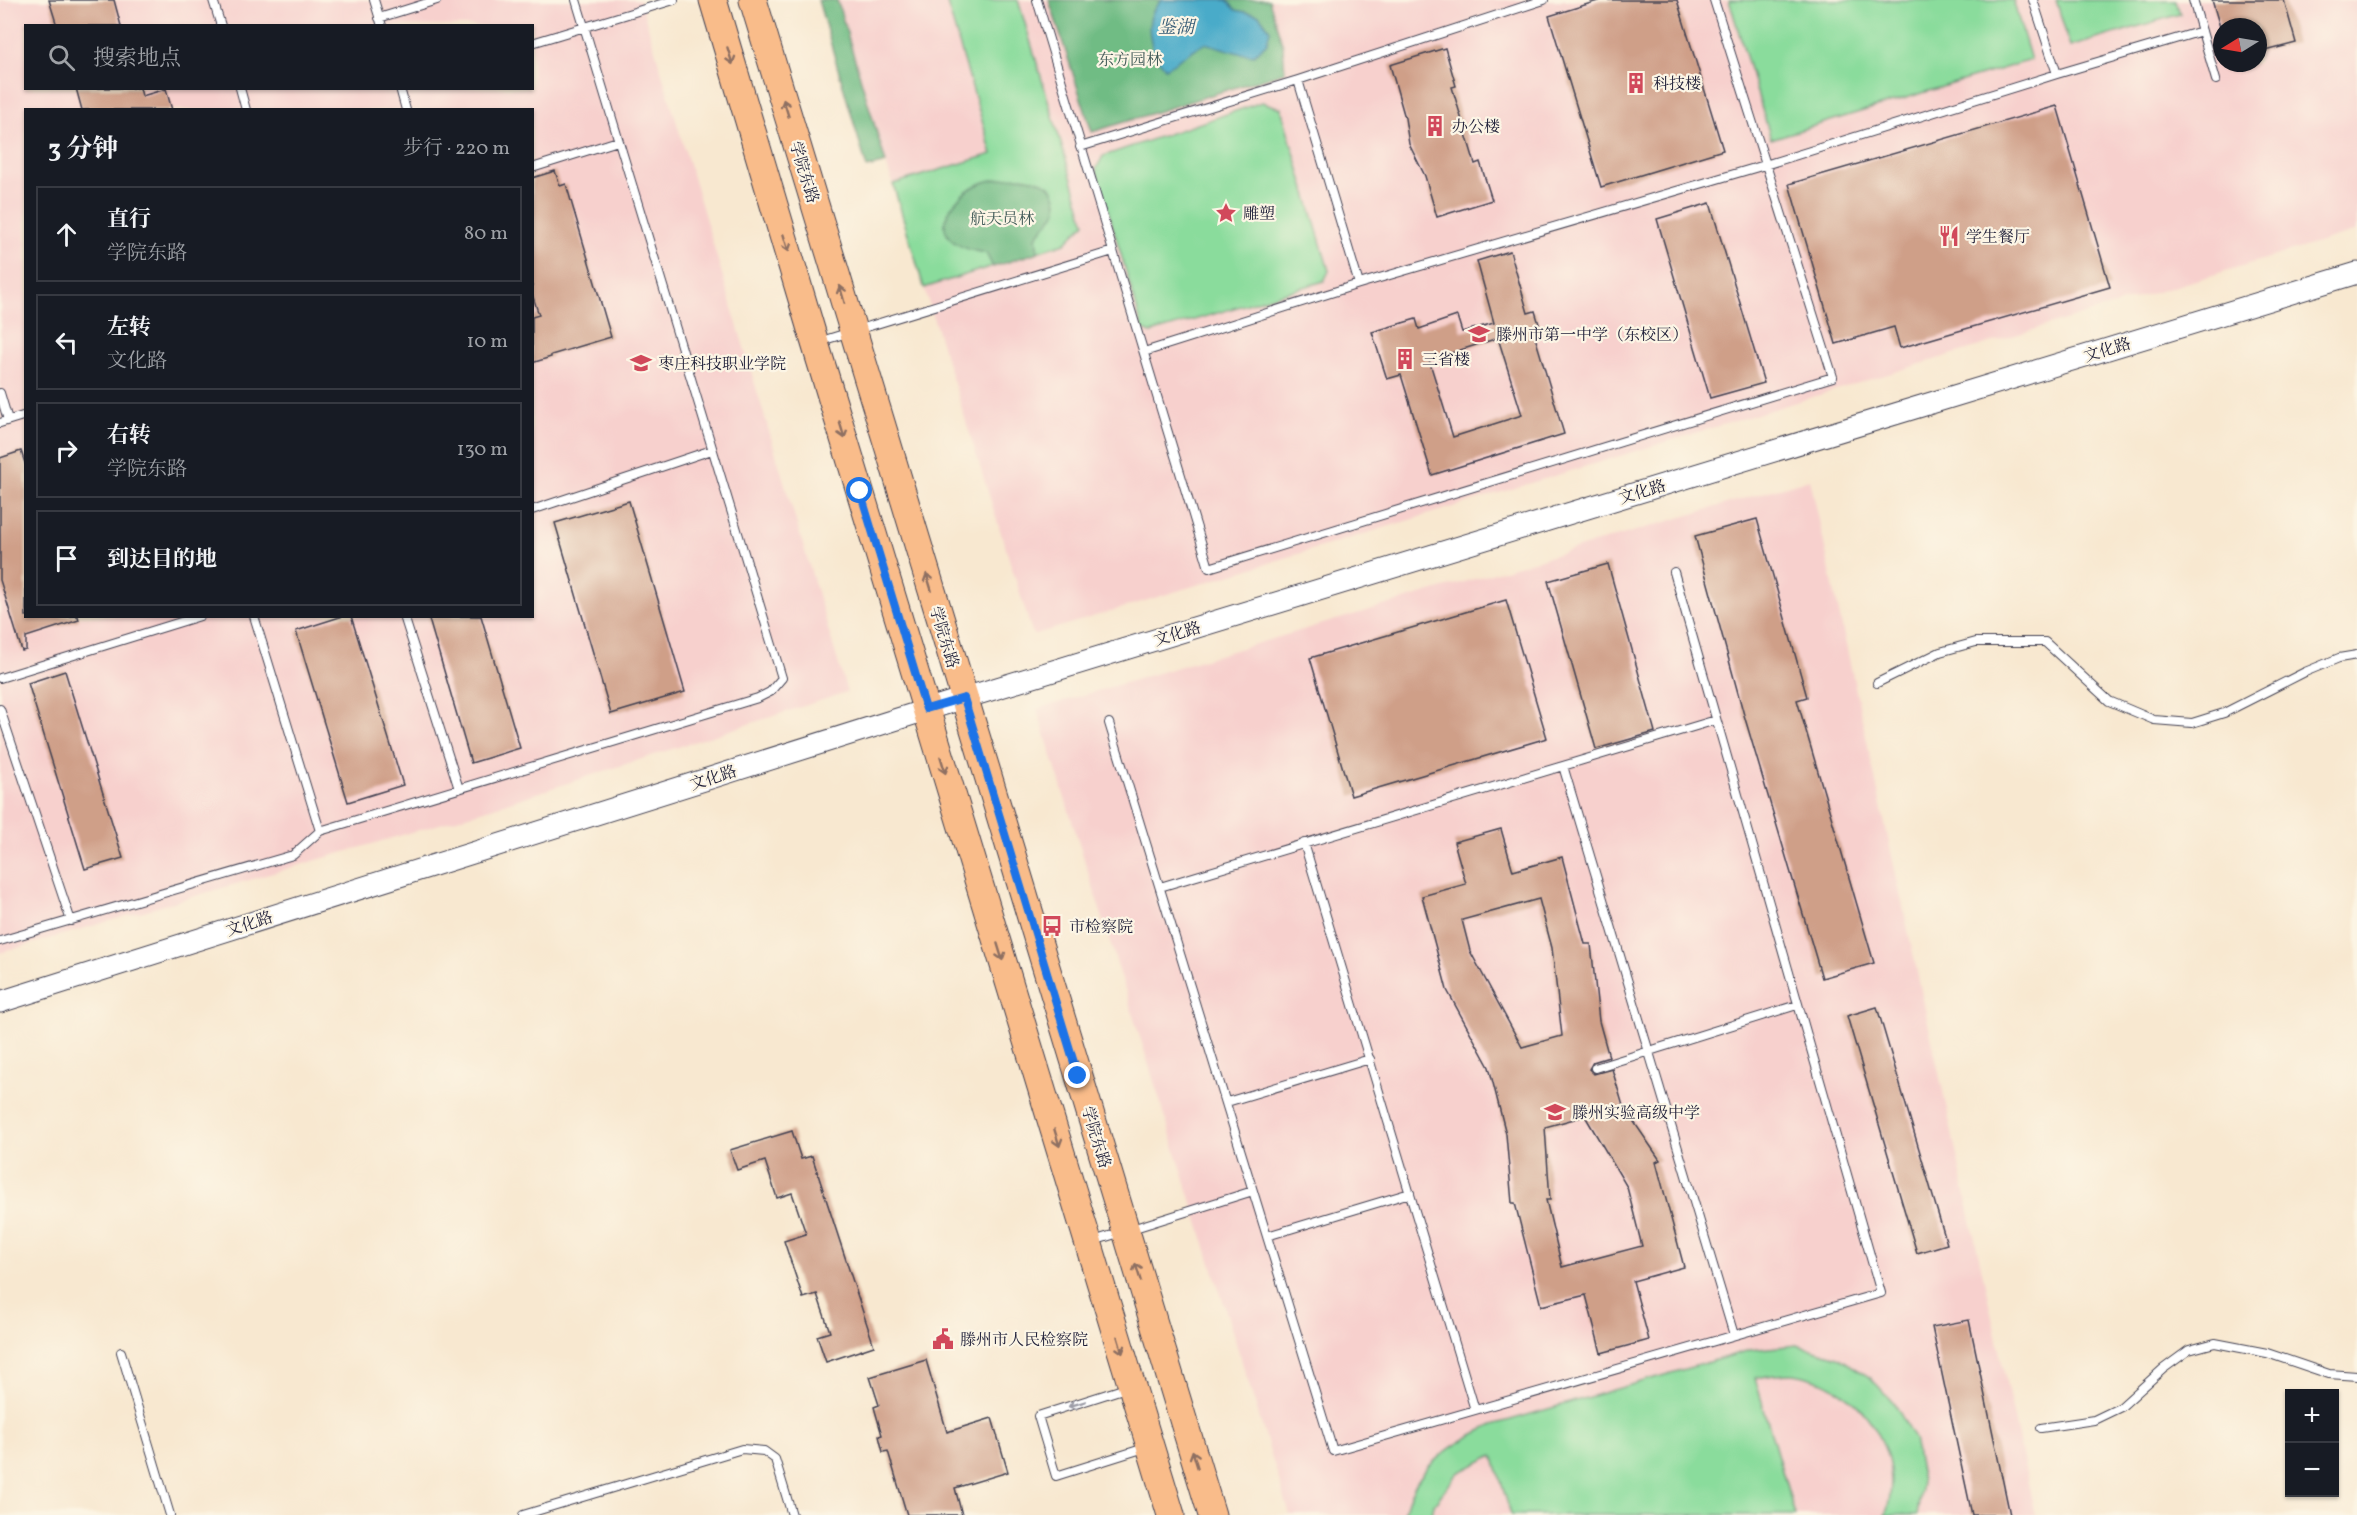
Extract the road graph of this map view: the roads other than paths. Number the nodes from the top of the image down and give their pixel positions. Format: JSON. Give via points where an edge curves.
{"nodes":[{"id":1,"x":213,"y":0,"type":"edge"},
{"id":2,"x":374,"y":0,"type":"edge"},
{"id":3,"x":437,"y":0,"type":"edge"},
{"id":4,"x":576,"y":0,"type":"edge"},
{"id":5,"x":674,"y":0,"type":"edge"},
{"id":6,"x":714,"y":0,"type":"edge"},
{"id":7,"x":753,"y":0,"type":"edge"},
{"id":8,"x":1037,"y":0,"type":"edge"},
{"id":9,"x":1544,"y":0,"type":"edge"},
{"id":10,"x":1714,"y":0,"type":"edge"},
{"id":11,"x":2033,"y":0,"type":"edge"},
{"id":12,"x":2193,"y":0,"type":"edge"},
{"id":13,"x":381,"y":22,"type":"edge"},
{"id":14,"x":220,"y":24,"type":"edge"},
{"id":15,"x":584,"y":27,"type":"junction"},
{"id":16,"x":2202,"y":31,"type":"junction"},
{"id":17,"x":534,"y":42,"type":"edge"},
{"id":18,"x":2057,"y":74,"type":"junction"},
{"id":19,"x":1298,"y":80,"type":"junction"},
{"id":20,"x":2216,"y":80,"type":"dead end"},
{"id":21,"x":241,"y":90,"type":"edge"},
{"id":22,"x":401,"y":90,"type":"edge"},
{"id":23,"x":245,"y":108,"type":"edge"},
{"id":24,"x":405,"y":108,"type":"edge"},
{"id":25,"x":618,"y":141,"type":"junction"},
{"id":26,"x":1080,"y":147,"type":"junction"},
{"id":27,"x":1765,"y":165,"type":"junction"},
{"id":28,"x":534,"y":167,"type":"edge"},
{"id":29,"x":1113,"y":251,"type":"junction"},
{"id":30,"x":2357,"y":273,"type":"edge"},
{"id":31,"x":1359,"y":284,"type":"junction"},
{"id":32,"x":853,"y":332,"type":"junction"},
{"id":33,"x":815,"y":343,"type":"junction"},
{"id":34,"x":1144,"y":352,"type":"junction"},
{"id":35,"x":0,"y":393,"type":"edge"},
{"id":36,"x":24,"y":416,"type":"edge"},
{"id":37,"x":4,"y":422,"type":"edge"},
{"id":38,"x":712,"y":450,"type":"junction"},
{"id":39,"x":534,"y":509,"type":"edge"},
{"id":40,"x":1674,"y":572,"type":"dead end"},
{"id":41,"x":194,"y":618,"type":"edge"},
{"id":42,"x":255,"y":618,"type":"edge"},
{"id":43,"x":405,"y":618,"type":"edge"},
{"id":44,"x":2357,"y":655,"type":"edge"},
{"id":45,"x":0,"y":678,"type":"edge"},
{"id":46,"x":1877,"y":683,"type":"dead end"},
{"id":47,"x":964,"y":698,"type":"junction"},
{"id":48,"x":0,"y":709,"type":"edge"},
{"id":49,"x":926,"y":709,"type":"junction"},
{"id":50,"x":1716,"y":720,"type":"junction"},
{"id":51,"x":1109,"y":723,"type":"dead end"},
{"id":52,"x":1563,"y":766,"type":"junction"},
{"id":53,"x":459,"y":789,"type":"junction"},
{"id":54,"x":321,"y":831,"type":"junction"},
{"id":55,"x":1304,"y":843,"type":"junction"},
{"id":56,"x":1160,"y":887,"type":"junction"},
{"id":57,"x":71,"y":921,"type":"junction"},
{"id":58,"x":0,"y":942,"type":"edge"},
{"id":59,"x":0,"y":1002,"type":"edge"},
{"id":60,"x":1797,"y":1005,"type":"junction"},
{"id":61,"x":1647,"y":1052,"type":"junction"},
{"id":62,"x":1370,"y":1059,"type":"junction"},
{"id":63,"x":1595,"y":1068,"type":"dead end"},
{"id":64,"x":1227,"y":1102,"type":"junction"},
{"id":65,"x":1253,"y":1191,"type":"junction"},
{"id":66,"x":1410,"y":1193,"type":"junction"},
{"id":67,"x":1125,"y":1231,"type":"junction"},
{"id":68,"x":1267,"y":1236,"type":"junction"},
{"id":69,"x":1089,"y":1243,"type":"junction"},
{"id":70,"x":1734,"y":1335,"type":"junction"},
{"id":71,"x":121,"y":1352,"type":"dead end"},
{"id":72,"x":2357,"y":1376,"type":"edge"},
{"id":73,"x":1132,"y":1386,"type":"junction"},
{"id":74,"x":1475,"y":1410,"type":"junction"},
{"id":75,"x":2041,"y":1428,"type":"dead end"},
{"id":76,"x":1151,"y":1447,"type":"junction"},
{"id":77,"x":170,"y":1515,"type":"edge"},
{"id":78,"x":523,"y":1515,"type":"edge"},
{"id":79,"x":792,"y":1515,"type":"edge"},
{"id":80,"x":1171,"y":1515,"type":"edge"},
{"id":81,"x":1212,"y":1515,"type":"edge"}],
"edges":[{"from":1,"to":14,"type":"lane"},
{"from":2,"to":13,"type":"lane"},
{"from":3,"to":13,"type":"lane"},
{"from":4,"to":15,"type":"lane"},
{"from":5,"to":15,"type":"lane"},
{"from":6,"to":33,"type":"main road","one_way":true},
{"from":32,"to":7,"type":"main road","name":"学院东路","one_way":true},
{"from":8,"to":26,"type":"lane"},
{"from":9,"to":19,"type":"lane"},
{"from":10,"to":27,"type":"lane"},
{"from":11,"to":18,"type":"lane"},
{"from":12,"to":16,"type":"lane"},
{"from":15,"to":17,"type":"lane"},
{"from":15,"to":25,"type":"lane"},
{"from":16,"to":18,"type":"lane"},
{"from":16,"to":20,"type":"lane"},
{"from":18,"to":27,"type":"lane"},
{"from":19,"to":26,"type":"lane"},
{"from":19,"to":31,"type":"lane"},
{"from":21,"to":23,"type":"lane"},
{"from":22,"to":24,"type":"lane"},
{"from":25,"to":28,"type":"lane"},
{"from":25,"to":38,"type":"lane"},
{"from":26,"to":29,"type":"lane"},
{"from":27,"to":31,"type":"lane"},
{"from":27,"to":34,"type":"lane","via":[[1833,377],[1209,568]]},
{"from":29,"to":32,"type":"lane"},
{"from":29,"to":34,"type":"lane"},
{"from":30,"to":47,"type":"street","name":"文化路"},
{"from":31,"to":34,"type":"lane"},
{"from":32,"to":33,"type":"lane"},
{"from":47,"to":32,"type":"main road","name":"学院东路","one_way":true},
{"from":33,"to":49,"type":"main road","one_way":true},
{"from":35,"to":37,"type":"lane"},
{"from":36,"to":37,"type":"lane"},
{"from":38,"to":39,"type":"lane"},
{"from":38,"to":53,"type":"lane","via":[[782,678],[770,692],[758,698]]},
{"from":40,"to":50,"type":"lane"},
{"from":41,"to":45,"type":"lane"},
{"from":42,"to":54,"type":"lane"},
{"from":43,"to":53,"type":"lane"},
{"from":44,"to":46,"type":"lane","via":[[2314,668],[2224,713],[2192,723],[2154,720],[2109,701],[2044,642],[1976,642],[1940,652]]},
{"from":47,"to":49,"type":"street","name":"文化路"},
{"from":47,"to":67,"type":"main road","name":"学院东路"},
{"from":48,"to":57,"type":"lane"},
{"from":49,"to":59,"type":"street","name":"文化路"},
{"from":49,"to":69,"type":"main road","one_way":true},
{"from":50,"to":52,"type":"lane"},
{"from":50,"to":60,"type":"lane"},
{"from":51,"to":56,"type":"lane"},
{"from":52,"to":55,"type":"lane"},
{"from":52,"to":61,"type":"lane"},
{"from":53,"to":54,"type":"lane"},
{"from":54,"to":57,"type":"lane","via":[[293,855]]},
{"from":55,"to":56,"type":"lane"},
{"from":55,"to":62,"type":"lane"},
{"from":56,"to":64,"type":"lane"},
{"from":57,"to":58,"type":"lane"},
{"from":60,"to":61,"type":"lane"},
{"from":60,"to":70,"type":"lane","via":[[1881,1293]]},
{"from":61,"to":63,"type":"lane"},
{"from":61,"to":70,"type":"lane"},
{"from":62,"to":64,"type":"lane"},
{"from":62,"to":66,"type":"lane"},
{"from":64,"to":65,"type":"lane"},
{"from":65,"to":67,"type":"lane"},
{"from":65,"to":68,"type":"lane"},
{"from":66,"to":68,"type":"lane"},
{"from":66,"to":74,"type":"lane"},
{"from":67,"to":69,"type":"lane"},
{"from":81,"to":67,"type":"main road","name":"学院东路","one_way":true},
{"from":68,"to":74,"type":"lane","via":[[1333,1451]]},
{"from":69,"to":73,"type":"main road","one_way":true},
{"from":70,"to":74,"type":"lane"},
{"from":71,"to":77,"type":"lane"},
{"from":72,"to":75,"type":"lane","via":[[2330,1374],[2266,1353],[2215,1343],[2189,1350],[2121,1407],[2094,1420]]},
{"from":73,"to":76,"type":"main road"},
{"from":73,"to":76,"type":"lane","one_way":true,"via":[[1038,1416],[1056,1476]]},
{"from":76,"to":80,"type":"main road"},
{"from":78,"to":79,"type":"lane","via":[[742,1449],[764,1451],[775,1459]]}]}
